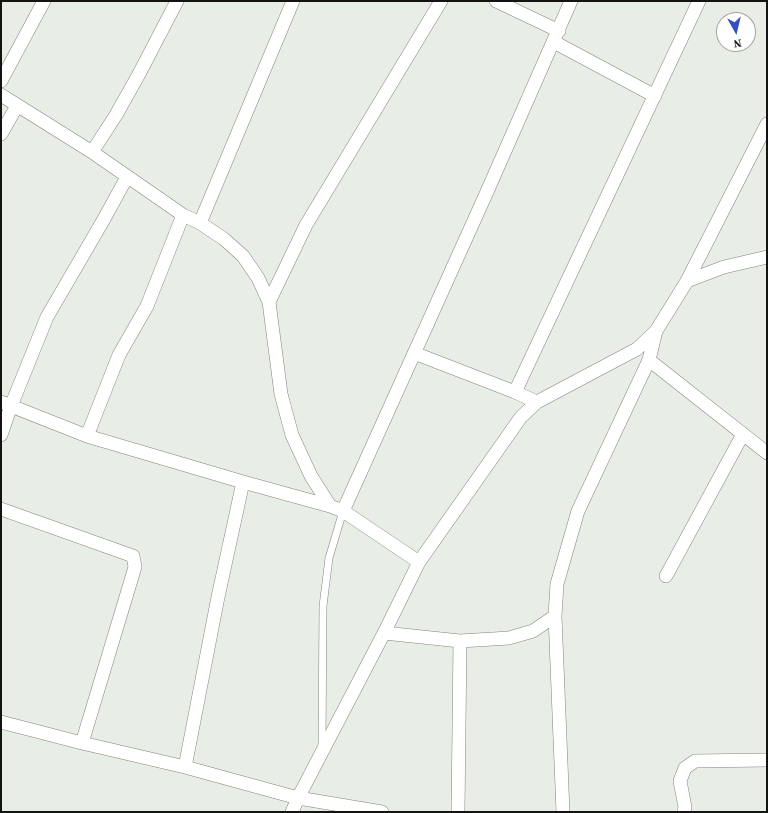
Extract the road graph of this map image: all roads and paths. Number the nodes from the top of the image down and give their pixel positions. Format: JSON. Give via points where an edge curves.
{"nodes":[{"id":1,"x":44,"y":1,"type":"edge"},
{"id":2,"x":177,"y":1,"type":"edge"},
{"id":3,"x":293,"y":1,"type":"edge"},
{"id":4,"x":441,"y":1,"type":"edge"},
{"id":5,"x":496,"y":1,"type":"edge"},
{"id":6,"x":571,"y":1,"type":"edge"},
{"id":7,"x":699,"y":1,"type":"edge"},
{"id":8,"x":556,"y":37,"type":"junction"},
{"id":9,"x":1,"y":81,"type":"edge"},
{"id":10,"x":1,"y":95,"type":"edge"},
{"id":11,"x":655,"y":96,"type":"junction"},
{"id":12,"x":17,"y":106,"type":"junction"},
{"id":13,"x":767,"y":124,"type":"edge"},
{"id":14,"x":1,"y":134,"type":"edge"},
{"id":15,"x":92,"y":152,"type":"junction"},
{"id":16,"x":127,"y":177,"type":"junction"},
{"id":17,"x":183,"y":215,"type":"junction"},
{"id":18,"x":200,"y":223,"type":"junction"},
{"id":19,"x":767,"y":257,"type":"edge"},
{"id":20,"x":687,"y":281,"type":"junction"},
{"id":21,"x":269,"y":302,"type":"junction"},
{"id":22,"x":656,"y":331,"type":"junction"},
{"id":23,"x":414,"y":354,"type":"junction"},
{"id":24,"x":649,"y":360,"type":"junction"},
{"id":25,"x":516,"y":392,"type":"junction"},
{"id":26,"x":537,"y":402,"type":"junction"},
{"id":27,"x":6,"y":404,"type":"edge"},
{"id":28,"x":743,"y":434,"type":"junction"},
{"id":29,"x":1,"y":435,"type":"edge"},
{"id":30,"x":87,"y":436,"type":"junction"},
{"id":31,"x":767,"y":453,"type":"edge"},
{"id":32,"x":243,"y":482,"type":"junction"},
{"id":33,"x":330,"y":506,"type":"junction"},
{"id":34,"x":1,"y":509,"type":"edge"},
{"id":35,"x":343,"y":511,"type":"junction"},
{"id":36,"x":419,"y":562,"type":"junction"},
{"id":37,"x":666,"y":576,"type":"dead end"},
{"id":38,"x":555,"y":616,"type":"junction"},
{"id":39,"x":384,"y":633,"type":"junction"},
{"id":40,"x":460,"y":641,"type":"junction"},
{"id":41,"x":1,"y":722,"type":"edge"},
{"id":42,"x":82,"y":743,"type":"junction"},
{"id":43,"x":322,"y":750,"type":"junction"},
{"id":44,"x":767,"y":760,"type":"edge"},
{"id":45,"x":185,"y":767,"type":"junction"},
{"id":46,"x":298,"y":798,"type":"junction"},
{"id":47,"x":292,"y":812,"type":"edge"},
{"id":48,"x":382,"y":812,"type":"edge"},
{"id":49,"x":458,"y":812,"type":"edge"},
{"id":50,"x":563,"y":812,"type":"edge"},
{"id":51,"x":684,"y":812,"type":"edge"}],
"edges":[{"from":1,"to":9,"type":"street"},
{"from":2,"to":15,"type":"street","via":[[116,115]]},
{"from":3,"to":18,"type":"street"},
{"from":4,"to":21,"type":"street","via":[[306,225]]},
{"from":5,"to":8,"type":"street"},
{"from":6,"to":8,"type":"street"},
{"from":7,"to":11,"type":"street"},
{"from":8,"to":11,"type":"street"},
{"from":8,"to":23,"type":"street"},
{"from":10,"to":12,"type":"street"},
{"from":11,"to":25,"type":"street"},
{"from":12,"to":14,"type":"street"},
{"from":12,"to":15,"type":"street"},
{"from":13,"to":20,"type":"street"},
{"from":15,"to":16,"type":"street"},
{"from":16,"to":17,"type":"street"},
{"from":16,"to":27,"type":"street","via":[[47,317]]},
{"from":17,"to":18,"type":"street"},
{"from":17,"to":30,"type":"street","via":[[147,306],[118,355]]},
{"from":18,"to":21,"type":"street","via":[[243,256],[258,278]]},
{"from":19,"to":20,"type":"street","via":[[724,266]]},
{"from":20,"to":22,"type":"street"},
{"from":21,"to":33,"type":"street","via":[[281,394],[292,435]]},
{"from":22,"to":24,"type":"street"},
{"from":22,"to":26,"type":"street","via":[[632,352]]},
{"from":23,"to":25,"type":"street"},
{"from":23,"to":35,"type":"street"},
{"from":24,"to":28,"type":"street"},
{"from":24,"to":38,"type":"street","via":[[578,511],[557,584]]},
{"from":25,"to":26,"type":"street"},
{"from":26,"to":36,"type":"street","via":[[521,417]]},
{"from":27,"to":29,"type":"street"},
{"from":27,"to":30,"type":"street"},
{"from":28,"to":31,"type":"street"},
{"from":28,"to":37,"type":"street"},
{"from":30,"to":32,"type":"street"},
{"from":32,"to":33,"type":"street"},
{"from":32,"to":45,"type":"street"},
{"from":33,"to":35,"type":"street"},
{"from":34,"to":42,"type":"street","via":[[133,556],[134,567]]},
{"from":35,"to":36,"type":"street"},
{"from":35,"to":43,"type":"lane","via":[[329,558],[323,606]]},
{"from":36,"to":39,"type":"street"},
{"from":38,"to":40,"type":"street","via":[[533,631],[509,638]]},
{"from":38,"to":50,"type":"street"},
{"from":39,"to":40,"type":"street"},
{"from":39,"to":43,"type":"street"},
{"from":40,"to":49,"type":"street"},
{"from":41,"to":42,"type":"street"},
{"from":42,"to":45,"type":"street"},
{"from":43,"to":46,"type":"street"},
{"from":44,"to":51,"type":"street","via":[[695,761],[685,768],[680,781]]},
{"from":45,"to":46,"type":"street"},
{"from":46,"to":47,"type":"street"},
{"from":46,"to":48,"type":"street"}]}
